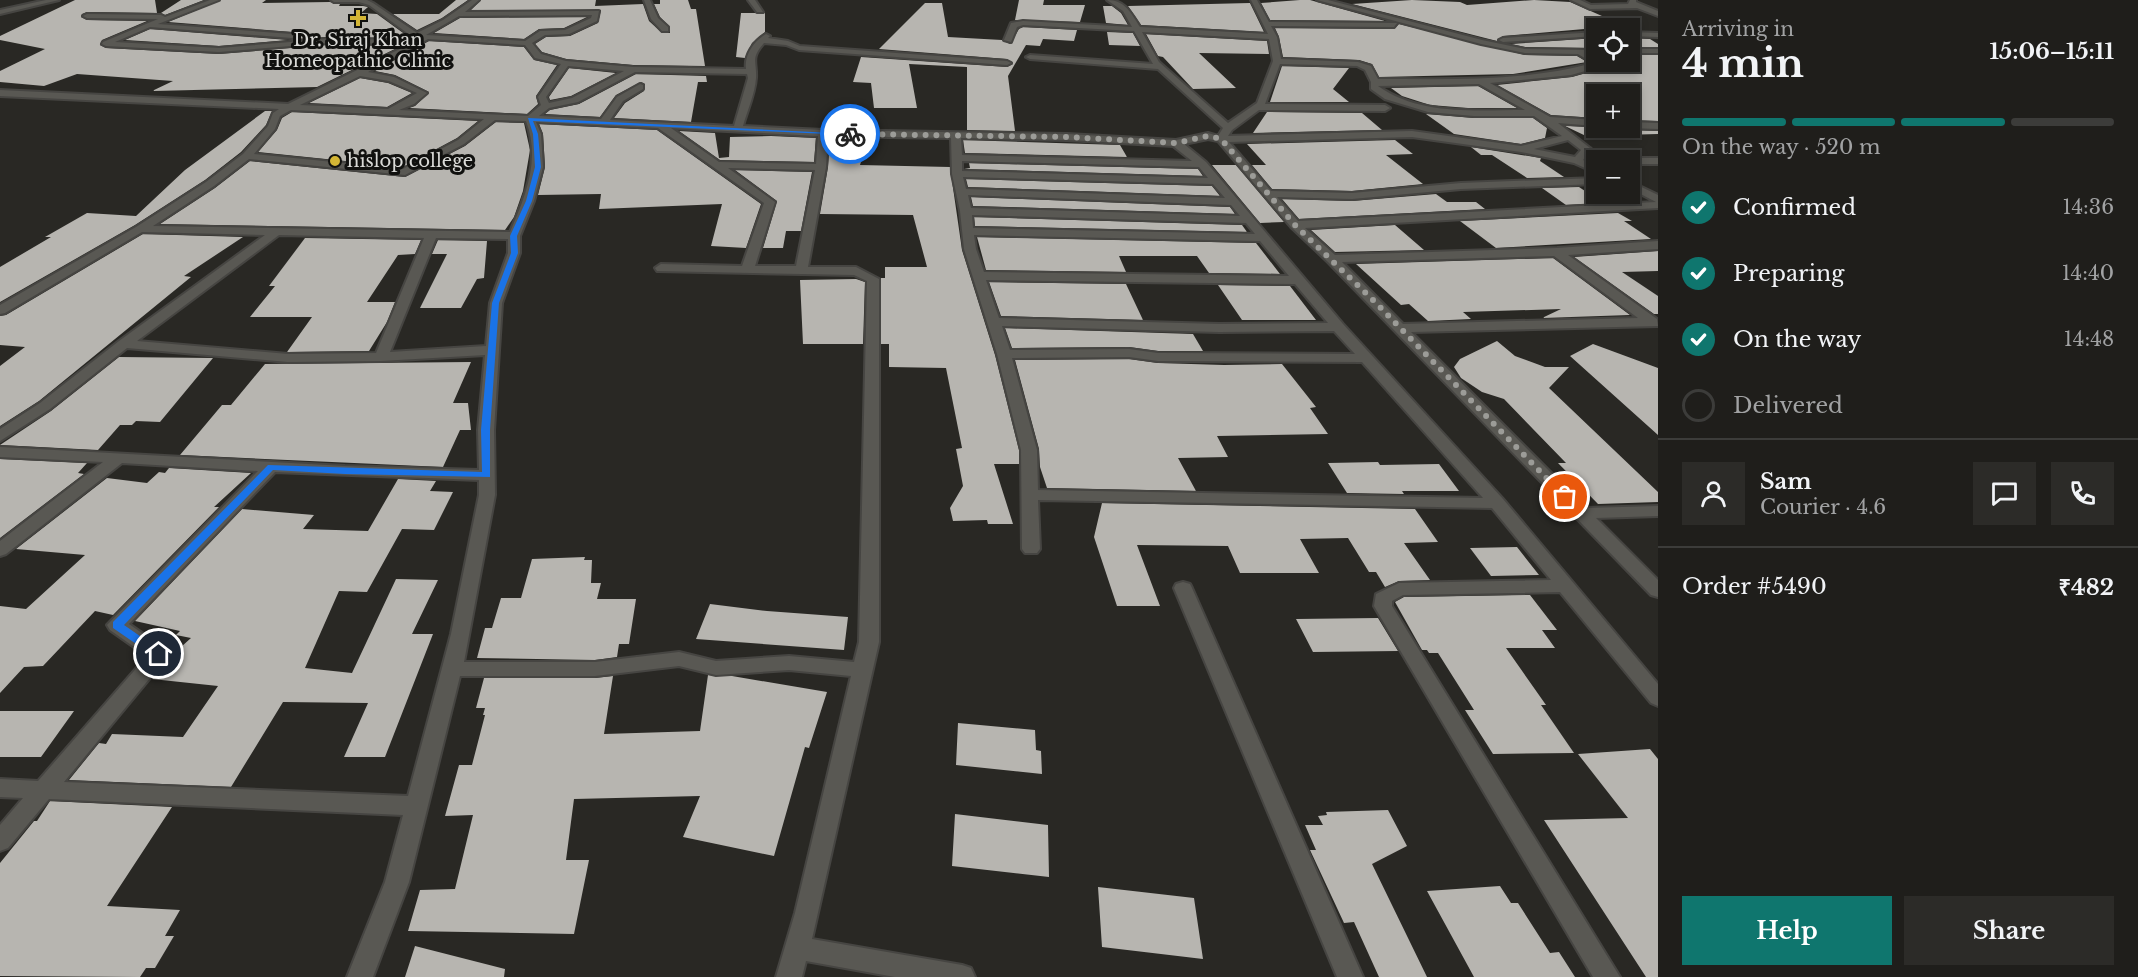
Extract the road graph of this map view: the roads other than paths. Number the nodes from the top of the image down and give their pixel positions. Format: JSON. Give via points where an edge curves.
{"nodes":[{"id":1,"x":56,"y":0,"type":"edge"},
{"id":2,"x":216,"y":0,"type":"edge"},
{"id":3,"x":334,"y":0,"type":"edge"},
{"id":4,"x":360,"y":0,"type":"edge"},
{"id":5,"x":476,"y":0,"type":"edge"},
{"id":6,"x":647,"y":0,"type":"edge"},
{"id":7,"x":751,"y":0,"type":"edge"},
{"id":8,"x":1110,"y":0,"type":"edge"},
{"id":9,"x":1254,"y":0,"type":"edge"},
{"id":10,"x":1320,"y":0,"type":"edge"},
{"id":11,"x":1574,"y":0,"type":"edge"},
{"id":12,"x":1640,"y":3,"type":"edge"},
{"id":13,"x":760,"y":10,"type":"dead end"},
{"id":14,"x":0,"y":12,"type":"edge"},
{"id":15,"x":457,"y":14,"type":"junction"},
{"id":16,"x":1658,"y":14,"type":"edge"},
{"id":17,"x":87,"y":16,"type":"dead end"},
{"id":18,"x":171,"y":17,"type":"junction"},
{"id":19,"x":1267,"y":24,"type":"junction"},
{"id":20,"x":146,"y":26,"type":"junction"},
{"id":21,"x":1419,"y":26,"type":"junction"},
{"id":22,"x":665,"y":29,"type":"dead end"},
{"id":23,"x":1138,"y":31,"type":"junction"},
{"id":24,"x":1640,"y":34,"type":"edge"},
{"id":25,"x":1658,"y":34,"type":"edge"},
{"id":26,"x":1586,"y":35,"type":"edge"},
{"id":27,"x":1273,"y":37,"type":"junction"},
{"id":28,"x":421,"y":38,"type":"junction"},
{"id":29,"x":1008,"y":40,"type":"dead end"},
{"id":30,"x":322,"y":42,"type":"junction"},
{"id":31,"x":1481,"y":42,"type":"junction"},
{"id":32,"x":527,"y":43,"type":"junction"},
{"id":33,"x":1640,"y":51,"type":"edge"},
{"id":34,"x":1658,"y":51,"type":"edge"},
{"id":35,"x":1580,"y":52,"type":"junction"},
{"id":36,"x":1586,"y":52,"type":"edge"},
{"id":37,"x":1030,"y":57,"type":"dead end"},
{"id":38,"x":1277,"y":61,"type":"junction"},
{"id":39,"x":566,"y":63,"type":"junction"},
{"id":40,"x":1007,"y":63,"type":"dead end"},
{"id":41,"x":1160,"y":68,"type":"junction"},
{"id":42,"x":633,"y":69,"type":"junction"},
{"id":43,"x":751,"y":72,"type":"junction"},
{"id":44,"x":358,"y":73,"type":"junction"},
{"id":45,"x":1481,"y":81,"type":"junction"},
{"id":46,"x":1375,"y":82,"type":"junction"},
{"id":47,"x":640,"y":87,"type":"dead end"},
{"id":48,"x":0,"y":93,"type":"edge"},
{"id":49,"x":291,"y":106,"type":"junction"},
{"id":50,"x":546,"y":106,"type":"junction"},
{"id":51,"x":1256,"y":107,"type":"junction"},
{"id":52,"x":1385,"y":108,"type":"dead end"},
{"id":53,"x":386,"y":111,"type":"junction"},
{"id":54,"x":1536,"y":113,"type":"junction"},
{"id":55,"x":492,"y":118,"type":"junction"},
{"id":56,"x":530,"y":119,"type":"junction"},
{"id":57,"x":1548,"y":120,"type":"junction"},
{"id":58,"x":1586,"y":122,"type":"edge"},
{"id":59,"x":602,"y":124,"type":"junction"},
{"id":60,"x":1640,"y":125,"type":"edge"},
{"id":61,"x":661,"y":126,"type":"junction"},
{"id":62,"x":1658,"y":126,"type":"edge"},
{"id":63,"x":738,"y":128,"type":"junction"},
{"id":64,"x":1228,"y":128,"type":"junction"},
{"id":65,"x":823,"y":133,"type":"junction"},
{"id":66,"x":956,"y":135,"type":"junction"},
{"id":67,"x":1568,"y":138,"type":"junction"},
{"id":68,"x":1221,"y":139,"type":"junction"},
{"id":69,"x":1176,"y":143,"type":"junction"},
{"id":70,"x":1521,"y":149,"type":"junction"},
{"id":71,"x":247,"y":156,"type":"junction"},
{"id":72,"x":956,"y":158,"type":"junction"},
{"id":73,"x":1577,"y":161,"type":"junction"},
{"id":74,"x":1586,"y":161,"type":"edge"},
{"id":75,"x":1640,"y":161,"type":"edge"},
{"id":76,"x":1658,"y":161,"type":"edge"},
{"id":77,"x":1202,"y":164,"type":"junction"},
{"id":78,"x":716,"y":165,"type":"junction"},
{"id":79,"x":1586,"y":165,"type":"edge"},
{"id":80,"x":820,"y":167,"type":"junction"},
{"id":81,"x":957,"y":174,"type":"junction"},
{"id":82,"x":1215,"y":181,"type":"junction"},
{"id":83,"x":1586,"y":181,"type":"edge"},
{"id":84,"x":1640,"y":190,"type":"edge"},
{"id":85,"x":960,"y":192,"type":"junction"},
{"id":86,"x":1271,"y":194,"type":"junction"},
{"id":87,"x":1658,"y":199,"type":"edge"},
{"id":88,"x":1234,"y":202,"type":"junction"},
{"id":89,"x":1658,"y":205,"type":"edge"},
{"id":90,"x":966,"y":211,"type":"junction"},
{"id":91,"x":1247,"y":220,"type":"junction"},
{"id":92,"x":1295,"y":225,"type":"junction"},
{"id":93,"x":140,"y":230,"type":"junction"},
{"id":94,"x":968,"y":231,"type":"junction"},
{"id":95,"x":275,"y":233,"type":"junction"},
{"id":96,"x":432,"y":236,"type":"junction"},
{"id":97,"x":514,"y":236,"type":"junction"},
{"id":98,"x":1262,"y":238,"type":"junction"},
{"id":99,"x":1658,"y":245,"type":"edge"},
{"id":100,"x":1557,"y":252,"type":"junction"},
{"id":101,"x":1332,"y":259,"type":"junction"},
{"id":102,"x":661,"y":268,"type":"dead end"},
{"id":103,"x":747,"y":270,"type":"junction"},
{"id":104,"x":801,"y":272,"type":"junction"},
{"id":105,"x":977,"y":276,"type":"junction"},
{"id":106,"x":1299,"y":280,"type":"junction"},
{"id":107,"x":0,"y":310,"type":"edge"},
{"id":108,"x":992,"y":322,"type":"junction"},
{"id":109,"x":1655,"y":324,"type":"edge"},
{"id":110,"x":1338,"y":327,"type":"junction"},
{"id":111,"x":1400,"y":328,"type":"junction"},
{"id":112,"x":124,"y":344,"type":"junction"},
{"id":113,"x":491,"y":350,"type":"junction"},
{"id":114,"x":1004,"y":354,"type":"junction"},
{"id":115,"x":381,"y":357,"type":"junction"},
{"id":116,"x":1366,"y":358,"type":"junction"},
{"id":117,"x":0,"y":436,"type":"edge"},
{"id":118,"x":0,"y":452,"type":"edge"},
{"id":119,"x":119,"y":458,"type":"junction"},
{"id":120,"x":271,"y":467,"type":"junction"},
{"id":121,"x":486,"y":475,"type":"junction"},
{"id":122,"x":1030,"y":495,"type":"junction"},
{"id":123,"x":1497,"y":503,"type":"junction"},
{"id":124,"x":1658,"y":511,"type":"edge"},
{"id":125,"x":1581,"y":513,"type":"junction"},
{"id":126,"x":1031,"y":549,"type":"dead end"},
{"id":127,"x":0,"y":550,"type":"edge"},
{"id":128,"x":1566,"y":586,"type":"junction"},
{"id":129,"x":1184,"y":588,"type":"dead end"},
{"id":130,"x":1658,"y":591,"type":"edge"},
{"id":131,"x":451,"y":669,"type":"junction"},
{"id":132,"x":863,"y":670,"type":"junction"},
{"id":133,"x":1658,"y":698,"type":"edge"},
{"id":134,"x":0,"y":788,"type":"edge"},
{"id":135,"x":44,"y":789,"type":"junction"},
{"id":136,"x":417,"y":806,"type":"junction"},
{"id":137,"x":0,"y":841,"type":"edge"},
{"id":138,"x":797,"y":948,"type":"junction"},
{"id":139,"x":360,"y":977,"type":"edge"},
{"id":140,"x":789,"y":977,"type":"edge"},
{"id":141,"x":962,"y":977,"type":"edge"},
{"id":142,"x":1350,"y":977,"type":"edge"},
{"id":143,"x":1607,"y":977,"type":"edge"}],
"edges":[{"from":1,"to":14,"type":"street"},
{"from":2,"to":18,"type":"street"},
{"from":3,"to":4,"type":"street"},
{"from":4,"to":28,"type":"street"},
{"from":5,"to":15,"type":"street"},
{"from":6,"to":22,"type":"street","via":[[655,19]]},
{"from":7,"to":13,"type":"street"},
{"from":8,"to":23,"type":"street","via":[[1126,10]]},
{"from":9,"to":19,"type":"street"},
{"from":10,"to":21,"type":"street"},
{"from":11,"to":12,"type":"street","via":[[1590,7]]},
{"from":12,"to":16,"type":"street"},
{"from":15,"to":28,"type":"street"},
{"from":15,"to":32,"type":"street","via":[[598,9],[594,19],[566,32],[543,33]]},
{"from":17,"to":18,"type":"street"},
{"from":18,"to":20,"type":"street"},
{"from":19,"to":21,"type":"street"},
{"from":19,"to":27,"type":"street"},
{"from":20,"to":30,"type":"street","via":[[281,35]]},
{"from":20,"to":30,"type":"street","via":[[106,44],[219,50]]},
{"from":21,"to":31,"type":"street"},
{"from":23,"to":27,"type":"street"},
{"from":23,"to":29,"type":"street","via":[[1019,23],[1014,25]]},
{"from":23,"to":41,"type":"street"},
{"from":24,"to":25,"type":"street"},
{"from":26,"to":31,"type":"street"},
{"from":27,"to":38,"type":"street"},
{"from":28,"to":30,"type":"street"},
{"from":28,"to":32,"type":"street"},
{"from":28,"to":44,"type":"street"},
{"from":31,"to":35,"type":"street","via":[[1525,51]]},
{"from":32,"to":39,"type":"street","via":[[538,56]]},
{"from":33,"to":34,"type":"street"},
{"from":35,"to":36,"type":"street"},
{"from":35,"to":45,"type":"street","via":[[1600,64],[1572,72]]},
{"from":37,"to":41,"type":"street"},
{"from":38,"to":46,"type":"street","via":[[1358,64],[1368,68]]},
{"from":38,"to":51,"type":"street","via":[[1261,104]]},
{"from":39,"to":42,"type":"street"},
{"from":39,"to":50,"type":"street","via":[[542,97]]},
{"from":40,"to":43,"type":"street","via":[[799,48],[764,38],[749,62]]},
{"from":41,"to":64,"type":"street"},
{"from":42,"to":43,"type":"street"},
{"from":42,"to":50,"type":"street","via":[[575,100]]},
{"from":43,"to":63,"type":"street"},
{"from":44,"to":49,"type":"street"},
{"from":44,"to":53,"type":"street","via":[[392,79],[423,93]]},
{"from":45,"to":46,"type":"street"},
{"from":45,"to":54,"type":"street"},
{"from":46,"to":54,"type":"street","via":[[1380,93],[1406,105],[1441,111]]},
{"from":47,"to":59,"type":"street","via":[[623,96]]},
{"from":48,"to":49,"type":"street"},
{"from":49,"to":53,"type":"street"},
{"from":49,"to":71,"type":"street","via":[[276,115],[272,127]]},
{"from":50,"to":56,"type":"street"},
{"from":51,"to":52,"type":"street"},
{"from":51,"to":64,"type":"street"},
{"from":53,"to":55,"type":"street"},
{"from":54,"to":57,"type":"street"},
{"from":55,"to":56,"type":"street"},
{"from":55,"to":71,"type":"street","via":[[461,141],[405,172]]},
{"from":56,"to":59,"type":"street"},
{"from":56,"to":97,"type":"street","via":[[536,134],[538,167]]},
{"from":57,"to":58,"type":"street"},
{"from":57,"to":67,"type":"street"},
{"from":59,"to":61,"type":"street"},
{"from":60,"to":62,"type":"street"},
{"from":61,"to":63,"type":"street"},
{"from":61,"to":78,"type":"street"},
{"from":63,"to":65,"type":"street"},
{"from":64,"to":68,"type":"street"},
{"from":65,"to":66,"type":"street"},
{"from":65,"to":80,"type":"street"},
{"from":66,"to":69,"type":"street"},
{"from":66,"to":72,"type":"street"},
{"from":67,"to":70,"type":"street"},
{"from":67,"to":73,"type":"street","via":[[1587,150]]},
{"from":68,"to":69,"type":"street","via":[[1208,136]]},
{"from":68,"to":70,"type":"street","via":[[1412,134]]},
{"from":68,"to":86,"type":"street"},
{"from":69,"to":77,"type":"street"},
{"from":70,"to":73,"type":"street"},
{"from":71,"to":93,"type":"street"},
{"from":72,"to":77,"type":"street"},
{"from":72,"to":81,"type":"street"},
{"from":73,"to":74,"type":"street"},
{"from":73,"to":79,"type":"street"},
{"from":75,"to":76,"type":"street"},
{"from":77,"to":82,"type":"street"},
{"from":78,"to":80,"type":"street"},
{"from":78,"to":103,"type":"street","via":[[770,202]]},
{"from":80,"to":104,"type":"street"},
{"from":81,"to":82,"type":"street"},
{"from":81,"to":85,"type":"street"},
{"from":82,"to":88,"type":"street"},
{"from":83,"to":86,"type":"street","via":[[1461,186],[1352,196]]},
{"from":84,"to":87,"type":"street"},
{"from":85,"to":88,"type":"street"},
{"from":85,"to":90,"type":"street"},
{"from":86,"to":92,"type":"street"},
{"from":88,"to":91,"type":"street"},
{"from":89,"to":92,"type":"street"},
{"from":90,"to":91,"type":"street"},
{"from":90,"to":94,"type":"street"},
{"from":91,"to":98,"type":"street"},
{"from":92,"to":101,"type":"street"},
{"from":93,"to":95,"type":"street"},
{"from":93,"to":107,"type":"street"},
{"from":94,"to":98,"type":"street"},
{"from":94,"to":105,"type":"street"},
{"from":95,"to":96,"type":"street"},
{"from":95,"to":112,"type":"street"},
{"from":96,"to":97,"type":"street"},
{"from":96,"to":115,"type":"street"},
{"from":97,"to":113,"type":"street","via":[[514,253],[496,303]]},
{"from":98,"to":106,"type":"street"},
{"from":99,"to":100,"type":"street"},
{"from":100,"to":101,"type":"street"},
{"from":100,"to":109,"type":"street"},
{"from":101,"to":111,"type":"street"},
{"from":102,"to":103,"type":"street"},
{"from":103,"to":104,"type":"street"},
{"from":104,"to":132,"type":"street","via":[[856,271],[873,279],[869,642]]},
{"from":105,"to":106,"type":"street"},
{"from":105,"to":108,"type":"street"},
{"from":106,"to":110,"type":"street"},
{"from":108,"to":110,"type":"street"},
{"from":108,"to":114,"type":"street"},
{"from":109,"to":111,"type":"street"},
{"from":110,"to":116,"type":"street"},
{"from":111,"to":125,"type":"street"},
{"from":112,"to":115,"type":"street","via":[[288,358]]},
{"from":112,"to":117,"type":"street"},
{"from":113,"to":115,"type":"street"},
{"from":113,"to":121,"type":"street"},
{"from":114,"to":116,"type":"street"},
{"from":114,"to":122,"type":"street","via":[[1029,450]]},
{"from":116,"to":123,"type":"street"},
{"from":118,"to":119,"type":"street"},
{"from":119,"to":120,"type":"street"},
{"from":119,"to":127,"type":"street"},
{"from":120,"to":121,"type":"street"},
{"from":120,"to":135,"type":"street","via":[[117,625],[159,654]]},
{"from":121,"to":131,"type":"street","via":[[487,495]]},
{"from":122,"to":123,"type":"street"},
{"from":122,"to":126,"type":"street"},
{"from":123,"to":128,"type":"street"},
{"from":124,"to":125,"type":"street"},
{"from":125,"to":130,"type":"street"},
{"from":128,"to":133,"type":"street"},
{"from":128,"to":143,"type":"street","via":[[1399,588],[1383,598],[1383,606]]},
{"from":129,"to":142,"type":"street"},
{"from":131,"to":132,"type":"street","via":[[595,669],[679,659],[716,668],[789,663]]},
{"from":131,"to":136,"type":"street"},
{"from":132,"to":138,"type":"street"},
{"from":134,"to":135,"type":"street"},
{"from":135,"to":136,"type":"street"},
{"from":135,"to":137,"type":"street"},
{"from":136,"to":139,"type":"street","via":[[397,882]]},
{"from":138,"to":140,"type":"street"},
{"from":138,"to":141,"type":"street"}]}
